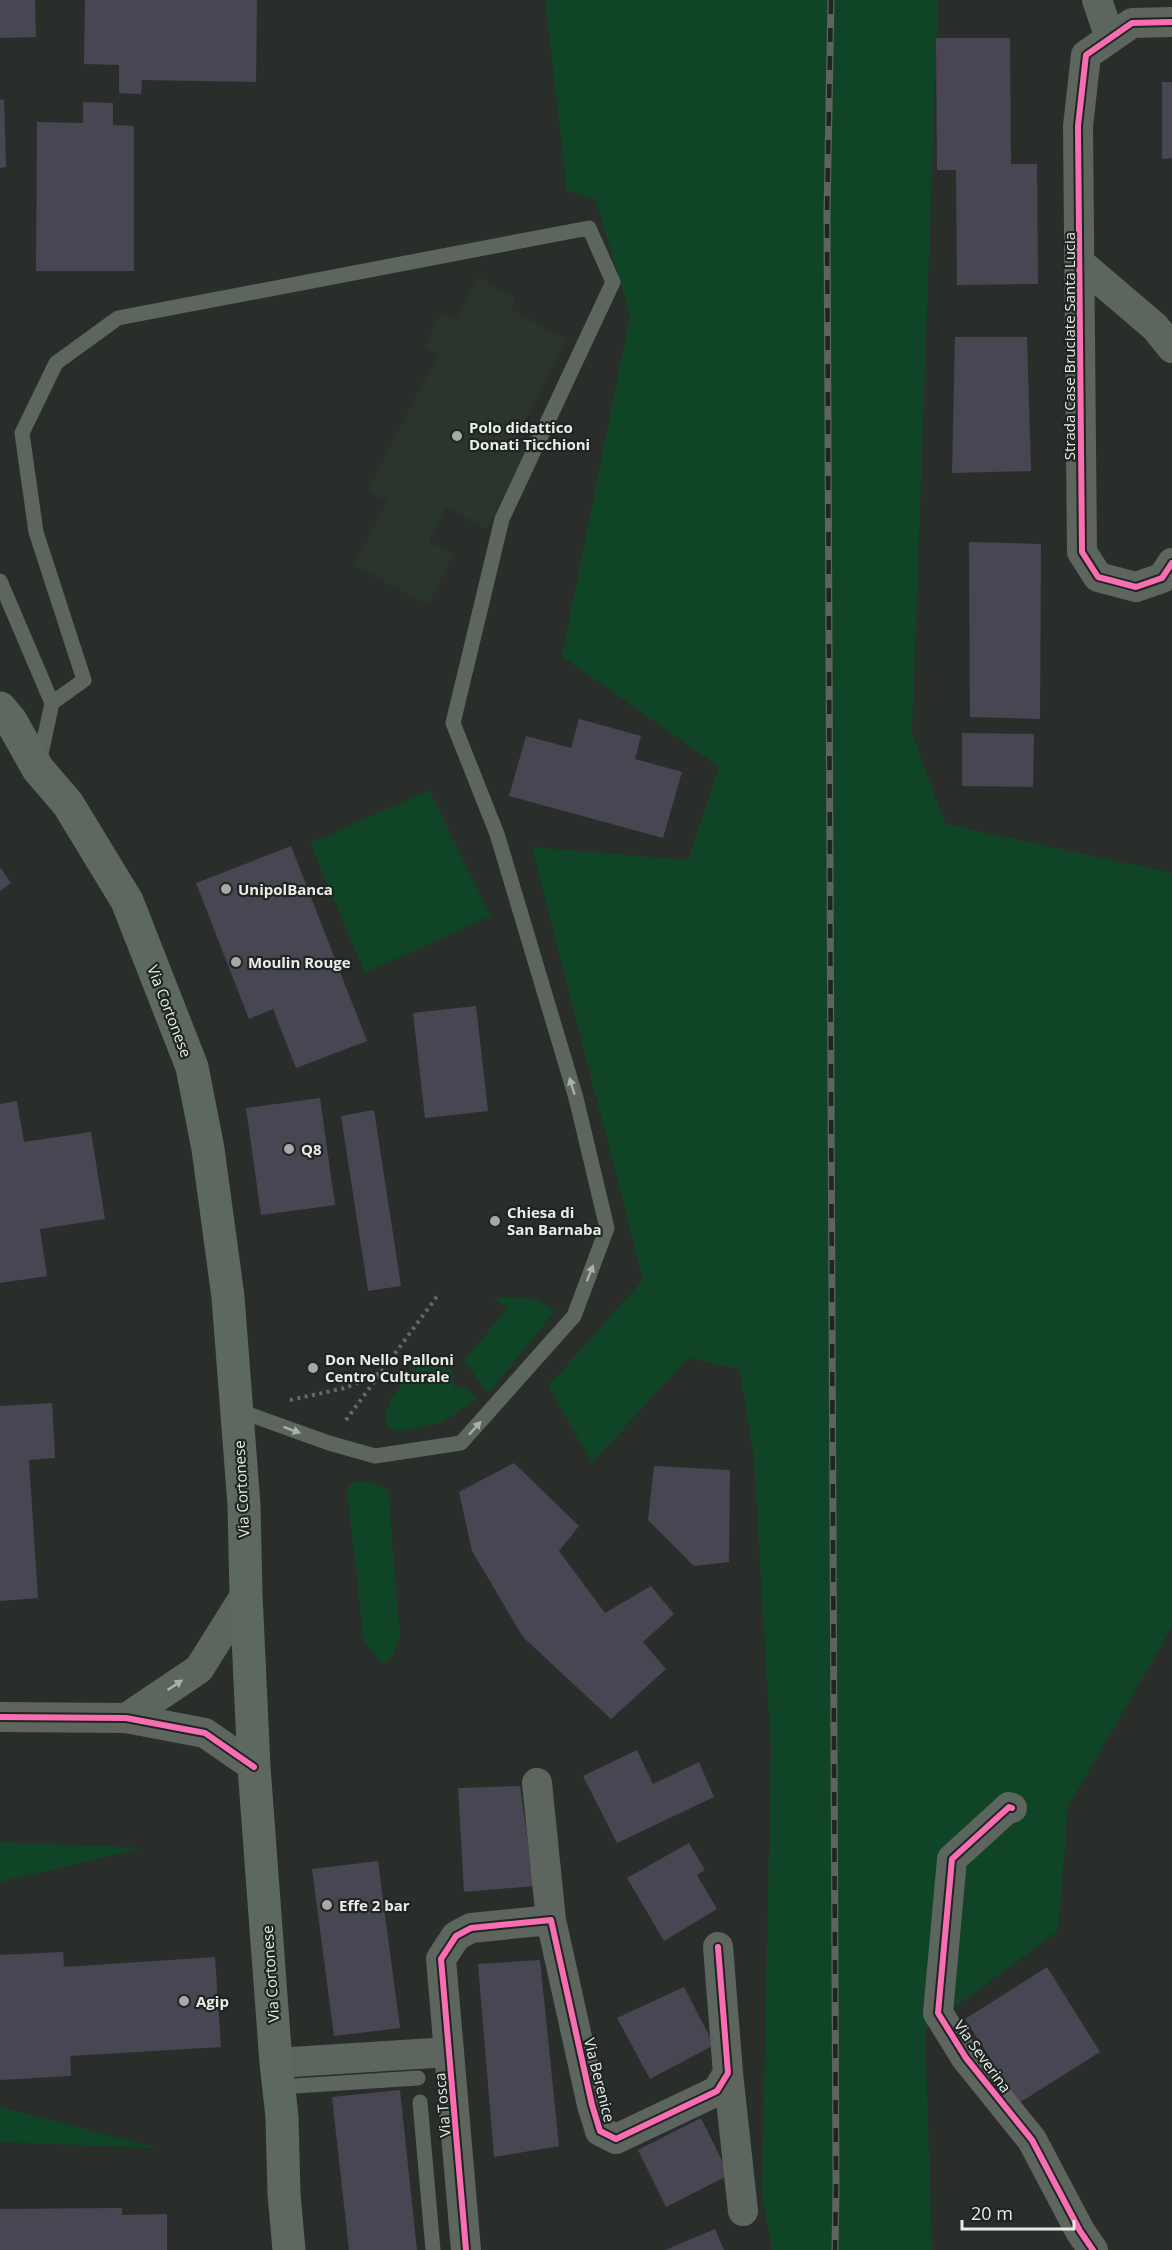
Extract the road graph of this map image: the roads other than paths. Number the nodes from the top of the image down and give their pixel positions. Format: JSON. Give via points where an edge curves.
{"nodes":[{"id":1,"x":1097,"y":0,"type":"edge"},
{"id":2,"x":1172,"y":22,"type":"edge"},
{"id":3,"x":1110,"y":38,"type":"junction"},
{"id":4,"x":1080,"y":263,"type":"junction"},
{"id":5,"x":1172,"y":348,"type":"edge"},
{"id":6,"x":1172,"y":563,"type":"edge"},
{"id":7,"x":0,"y":581,"type":"edge"},
{"id":8,"x":52,"y":703,"type":"junction"},
{"id":9,"x":0,"y":708,"type":"edge"},
{"id":10,"x":0,"y":743,"type":"edge"},
{"id":11,"x":38,"y":769,"type":"junction"},
{"id":12,"x":237,"y":1410,"type":"junction"},
{"id":13,"x":246,"y":1594,"type":"junction"},
{"id":14,"x":0,"y":1717,"type":"edge"},
{"id":15,"x":126,"y":1718,"type":"junction"},
{"id":16,"x":254,"y":1767,"type":"junction"},
{"id":17,"x":537,"y":1783,"type":"dead end"},
{"id":18,"x":1012,"y":1808,"type":"dead end"},
{"id":19,"x":551,"y":1920,"type":"junction"},
{"id":20,"x":718,"y":1947,"type":"dead end"},
{"id":21,"x":449,"y":2052,"type":"junction"},
{"id":22,"x":728,"y":2073,"type":"junction"},
{"id":23,"x":278,"y":2075,"type":"junction"},
{"id":24,"x":418,"y":2078,"type":"dead end"},
{"id":25,"x":420,"y":2102,"type":"dead end"},
{"id":26,"x":743,"y":2211,"type":"dead end"},
{"id":27,"x":289,"y":2250,"type":"edge"},
{"id":28,"x":433,"y":2250,"type":"edge"},
{"id":29,"x":466,"y":2250,"type":"edge"},
{"id":30,"x":1093,"y":2250,"type":"edge"}],
"edges":[{"from":1,"to":3,"type":"street"},
{"from":2,"to":3,"type":"street","name":"Strada Case Bruciate Santa Lucia","via":[[1132,23]]},
{"from":3,"to":4,"type":"street","name":"Strada Case Bruciate Santa Lucia","via":[[1086,55],[1078,126]]},
{"from":4,"to":5,"type":"street","name":"Strada Case Bruciate Santa Lucia","via":[[1155,327]]},
{"from":4,"to":6,"type":"street","name":"Strada Case Bruciate Santa Lucia","via":[[1082,552],[1098,577],[1136,587],[1162,578]]},
{"from":7,"to":8,"type":"lane"},
{"from":8,"to":11,"type":"lane"},
{"from":12,"to":8,"type":"lane","one_way":true,"via":[[375,1456],[461,1443],[574,1316],[607,1228],[576,1098],[497,834],[453,723],[502,519],[613,282],[589,228],[118,318],[56,363],[22,433],[36,532],[84,680]]},
{"from":9,"to":11,"type":"main road","name":"Via Cortonese","via":[[12,721]]},
{"from":10,"to":11,"type":"main road","name":"Via Cortonese"},
{"from":11,"to":12,"type":"main road","name":"Via Cortonese","via":[[68,804],[127,901],[192,1067],[208,1149],[228,1297]]},
{"from":12,"to":13,"type":"main road","name":"Via Cortonese"},
{"from":15,"to":13,"type":"street","one_way":true,"via":[[199,1669]]},
{"from":13,"to":16,"type":"main road","name":"Via Cortonese"},
{"from":14,"to":15,"type":"street"},
{"from":15,"to":16,"type":"street","via":[[205,1733]]},
{"from":16,"to":23,"type":"main road","name":"Via Cortonese"},
{"from":17,"to":19,"type":"street","name":"Via Berenice"},
{"from":18,"to":30,"type":"street","name":"Via Severina","via":[[952,1859],[938,2013],[966,2058],[1032,2140]]},
{"from":19,"to":21,"type":"street","name":"Via Tosca","via":[[471,1928],[456,1936],[441,1959]]},
{"from":19,"to":22,"type":"street","name":"Via Berenice","via":[[600,2131],[616,2139],[717,2091]]},
{"from":20,"to":22,"type":"street"},
{"from":21,"to":23,"type":"street","name":"Via Tosca"},
{"from":21,"to":29,"type":"street","name":"Via Tosca"},
{"from":22,"to":26,"type":"street"},
{"from":23,"to":24,"type":"lane"},
{"from":23,"to":27,"type":"main road","name":"Via Cortonese"},
{"from":25,"to":28,"type":"lane"}]}
